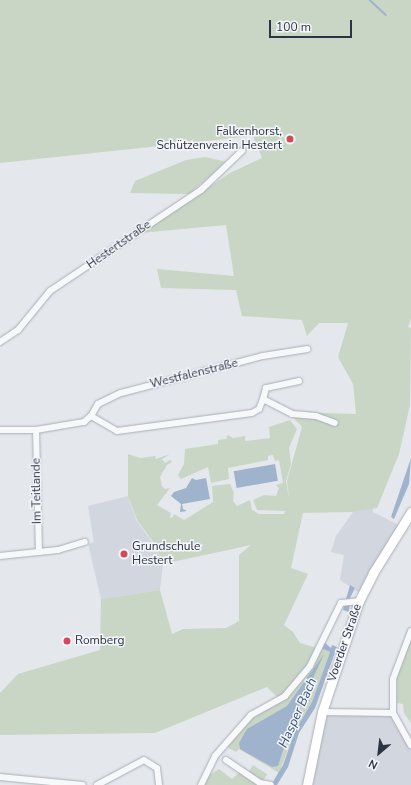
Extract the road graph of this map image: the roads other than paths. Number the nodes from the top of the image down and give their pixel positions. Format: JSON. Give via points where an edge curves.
{"nodes":[{"id":1,"x":242,"y":151,"type":"dead end"},
{"id":2,"x":0,"y":342,"type":"edge"},
{"id":3,"x":307,"y":349,"type":"dead end"},
{"id":4,"x":299,"y":381,"type":"dead end"},
{"id":5,"x":262,"y":399,"type":"junction"},
{"id":6,"x":92,"y":416,"type":"junction"},
{"id":7,"x":335,"y":423,"type":"dead end"},
{"id":8,"x":0,"y":430,"type":"edge"},
{"id":9,"x":36,"y":430,"type":"junction"},
{"id":10,"x":411,"y":512,"type":"edge"},
{"id":11,"x":85,"y":542,"type":"dead end"},
{"id":12,"x":39,"y":552,"type":"junction"},
{"id":13,"x":0,"y":556,"type":"edge"},
{"id":14,"x":351,"y":601,"type":"junction"},
{"id":15,"x":411,"y":631,"type":"edge"},
{"id":16,"x":322,"y":712,"type":"junction"},
{"id":17,"x":393,"y":713,"type":"junction"},
{"id":18,"x":411,"y":745,"type":"edge"},
{"id":19,"x":226,"y":760,"type":"dead end"},
{"id":20,"x":0,"y":777,"type":"edge"},
{"id":21,"x":83,"y":785,"type":"edge"},
{"id":22,"x":96,"y":785,"type":"edge"},
{"id":23,"x":159,"y":785,"type":"edge"},
{"id":24,"x":201,"y":785,"type":"edge"},
{"id":25,"x":270,"y":785,"type":"edge"},
{"id":26,"x":307,"y":785,"type":"edge"}],
"edges":[{"from":1,"to":2,"type":"street","name":"Hestertstraße","via":[[201,190],[50,291],[18,330]]},
{"from":3,"to":6,"type":"street","name":"Westfalenstraße","via":[[263,356],[121,393],[98,404]]},
{"from":4,"to":5,"type":"street","via":[[266,388]]},
{"from":5,"to":6,"type":"street","via":[[258,409],[252,413],[117,431]]},
{"from":5,"to":7,"type":"street","via":[[292,414],[316,416]]},
{"from":6,"to":9,"type":"street","name":"Westfalenstraße","via":[[84,422]]},
{"from":8,"to":9,"type":"street","name":"Westfalenstraße"},
{"from":9,"to":12,"type":"street","name":"Im Teitlande"},
{"from":10,"to":14,"type":"main road","name":"Voerder Straße","via":[[373,572]]},
{"from":11,"to":12,"type":"street","via":[[58,550]]},
{"from":12,"to":13,"type":"street"},
{"from":14,"to":16,"type":"main road","name":"Voerder Straße"},
{"from":14,"to":24,"type":"street","via":[[340,603],[310,666],[286,696],[251,715],[215,756]]},
{"from":15,"to":17,"type":"street","via":[[393,679]]},
{"from":16,"to":17,"type":"street"},
{"from":16,"to":26,"type":"main road","name":"Voerder Straße"},
{"from":17,"to":18,"type":"street"},
{"from":19,"to":25,"type":"street","via":[[260,783]]},
{"from":20,"to":21,"type":"street"},
{"from":22,"to":23,"type":"street","via":[[139,761],[148,762],[157,768]]}]}
